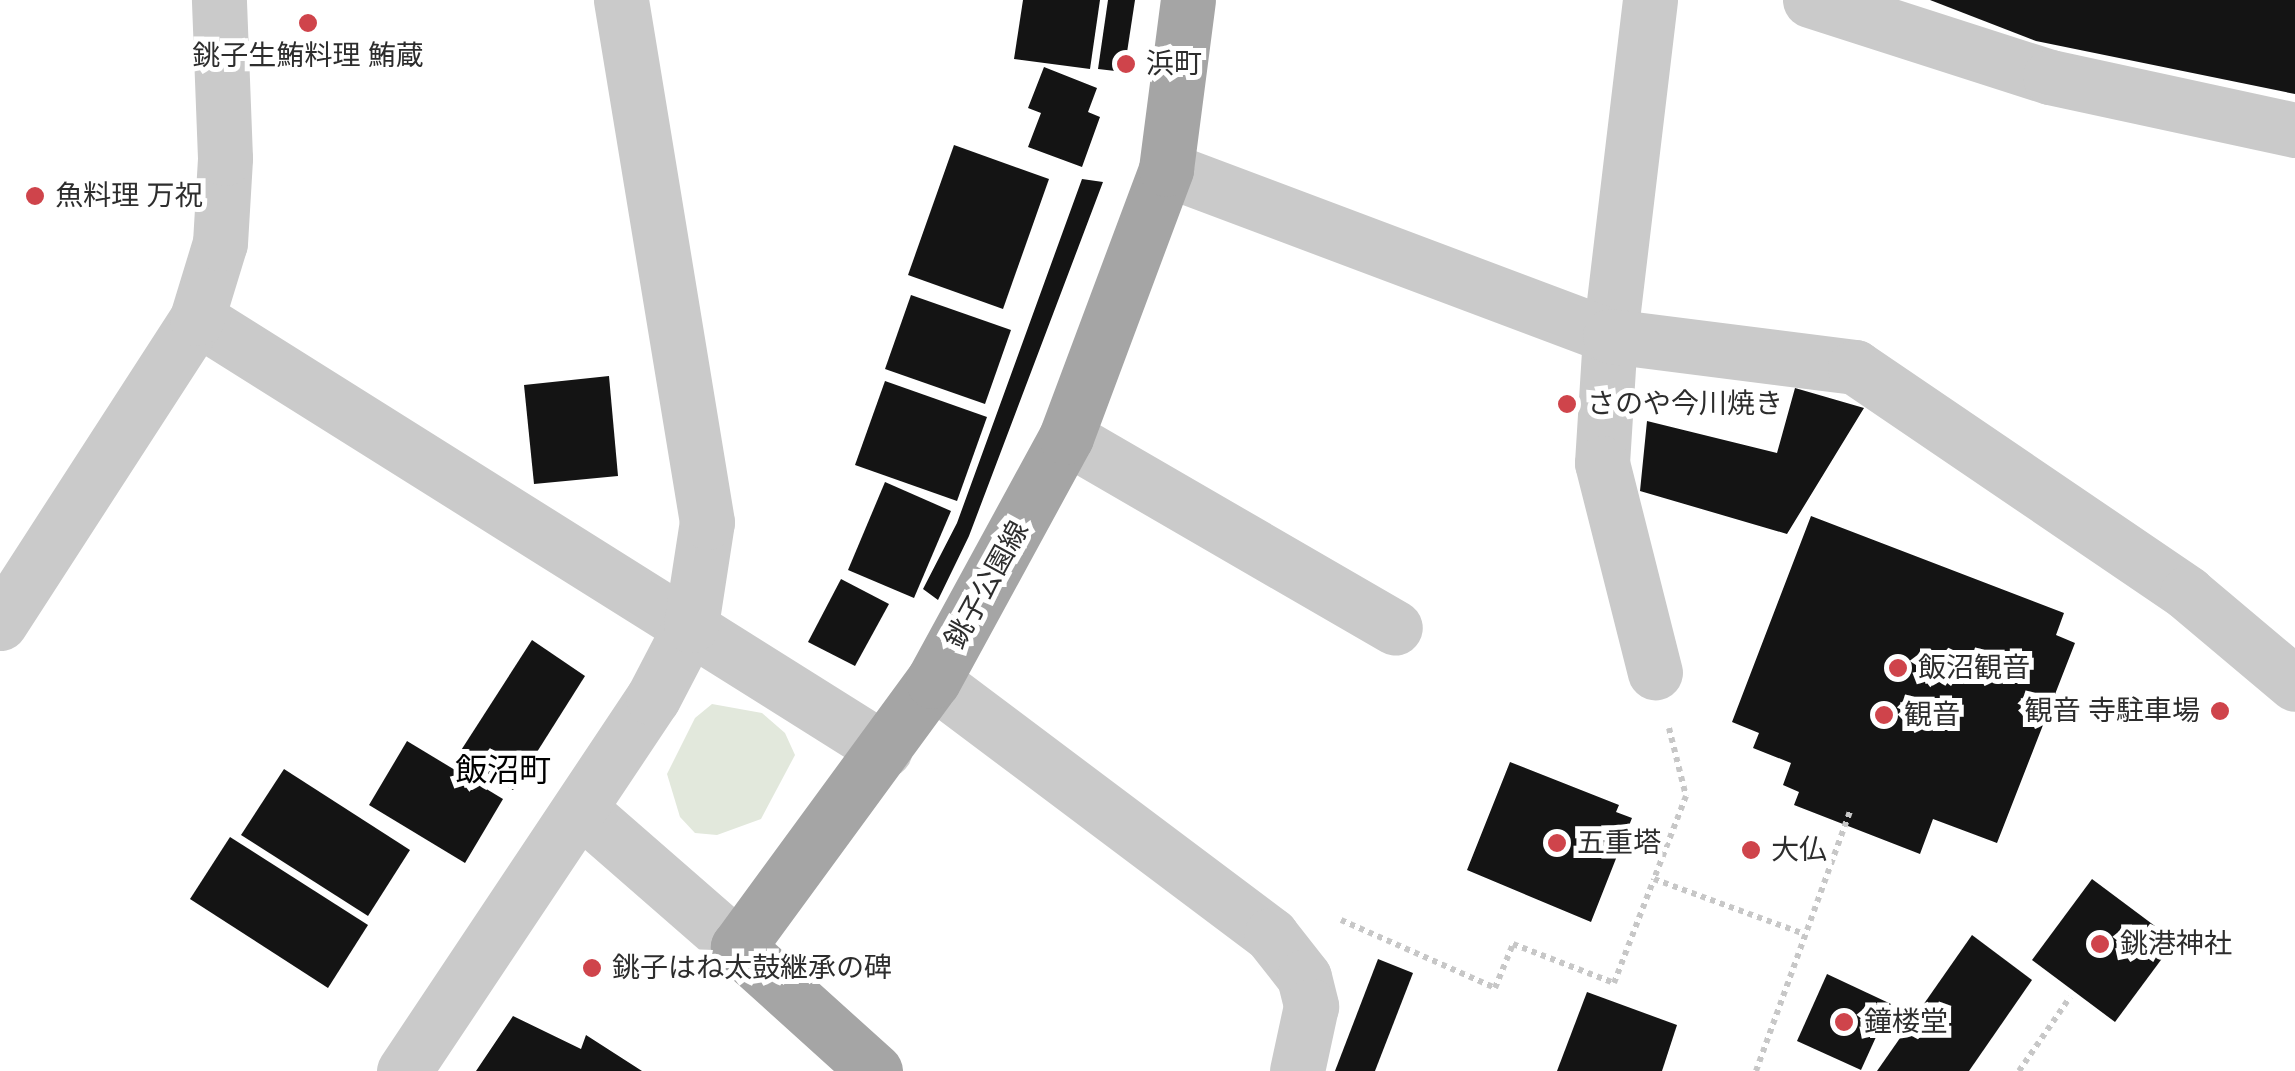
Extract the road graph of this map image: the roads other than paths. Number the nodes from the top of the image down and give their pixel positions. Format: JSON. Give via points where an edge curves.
{"nodes":[{"id":1,"x":219,"y":0,"type":"edge"},
{"id":2,"x":622,"y":0,"type":"edge"},
{"id":3,"x":1188,"y":0,"type":"edge"},
{"id":4,"x":1650,"y":0,"type":"edge"},
{"id":5,"x":1810,"y":0,"type":"edge"},
{"id":6,"x":2295,"y":130,"type":"edge"},
{"id":7,"x":1166,"y":169,"type":"junction"},
{"id":8,"x":196,"y":318,"type":"junction"},
{"id":9,"x":1610,"y":336,"type":"junction"},
{"id":10,"x":1066,"y":437,"type":"junction"},
{"id":11,"x":0,"y":623,"type":"edge"},
{"id":12,"x":690,"y":625,"type":"junction"},
{"id":13,"x":1395,"y":628,"type":"dead end"},
{"id":14,"x":1655,"y":672,"type":"road end"},
{"id":15,"x":933,"y":681,"type":"junction"},
{"id":16,"x":2295,"y":684,"type":"edge"},
{"id":17,"x":885,"y":750,"type":"junction"},
{"id":18,"x":580,"y":809,"type":"junction"},
{"id":19,"x":738,"y":947,"type":"junction"},
{"id":20,"x":404,"y":1071,"type":"edge"},
{"id":21,"x":875,"y":1071,"type":"edge"},
{"id":22,"x":1298,"y":1071,"type":"edge"}],
"edges":[{"from":1,"to":8,"type":"street","via":[[220,243]]},
{"from":2,"to":12,"type":"street","via":[[707,522]]},
{"from":3,"to":7,"type":"main road","name":"銚子公園線"},
{"from":4,"to":9,"type":"street"},
{"from":5,"to":6,"type":"street","via":[[2050,77]]},
{"from":7,"to":9,"type":"street"},
{"from":7,"to":10,"type":"main road","name":"銚子公園線"},
{"from":8,"to":11,"type":"street"},
{"from":8,"to":12,"type":"street"},
{"from":9,"to":14,"type":"street","via":[[1602,463]]},
{"from":9,"to":16,"type":"street","via":[[1855,367],[2187,593]]},
{"from":10,"to":13,"type":"street"},
{"from":10,"to":15,"type":"main road","name":"銚子公園線"},
{"from":12,"to":17,"type":"street"},
{"from":12,"to":18,"type":"street","via":[[653,698]]},
{"from":15,"to":17,"type":"main road","name":"銚子公園線"},
{"from":15,"to":22,"type":"street","via":[[1271,935],[1304,977],[1311,1006]]},
{"from":17,"to":19,"type":"main road","name":"銚子公園線"},
{"from":18,"to":19,"type":"street"},
{"from":18,"to":20,"type":"street"},
{"from":19,"to":21,"type":"main road"}]}
